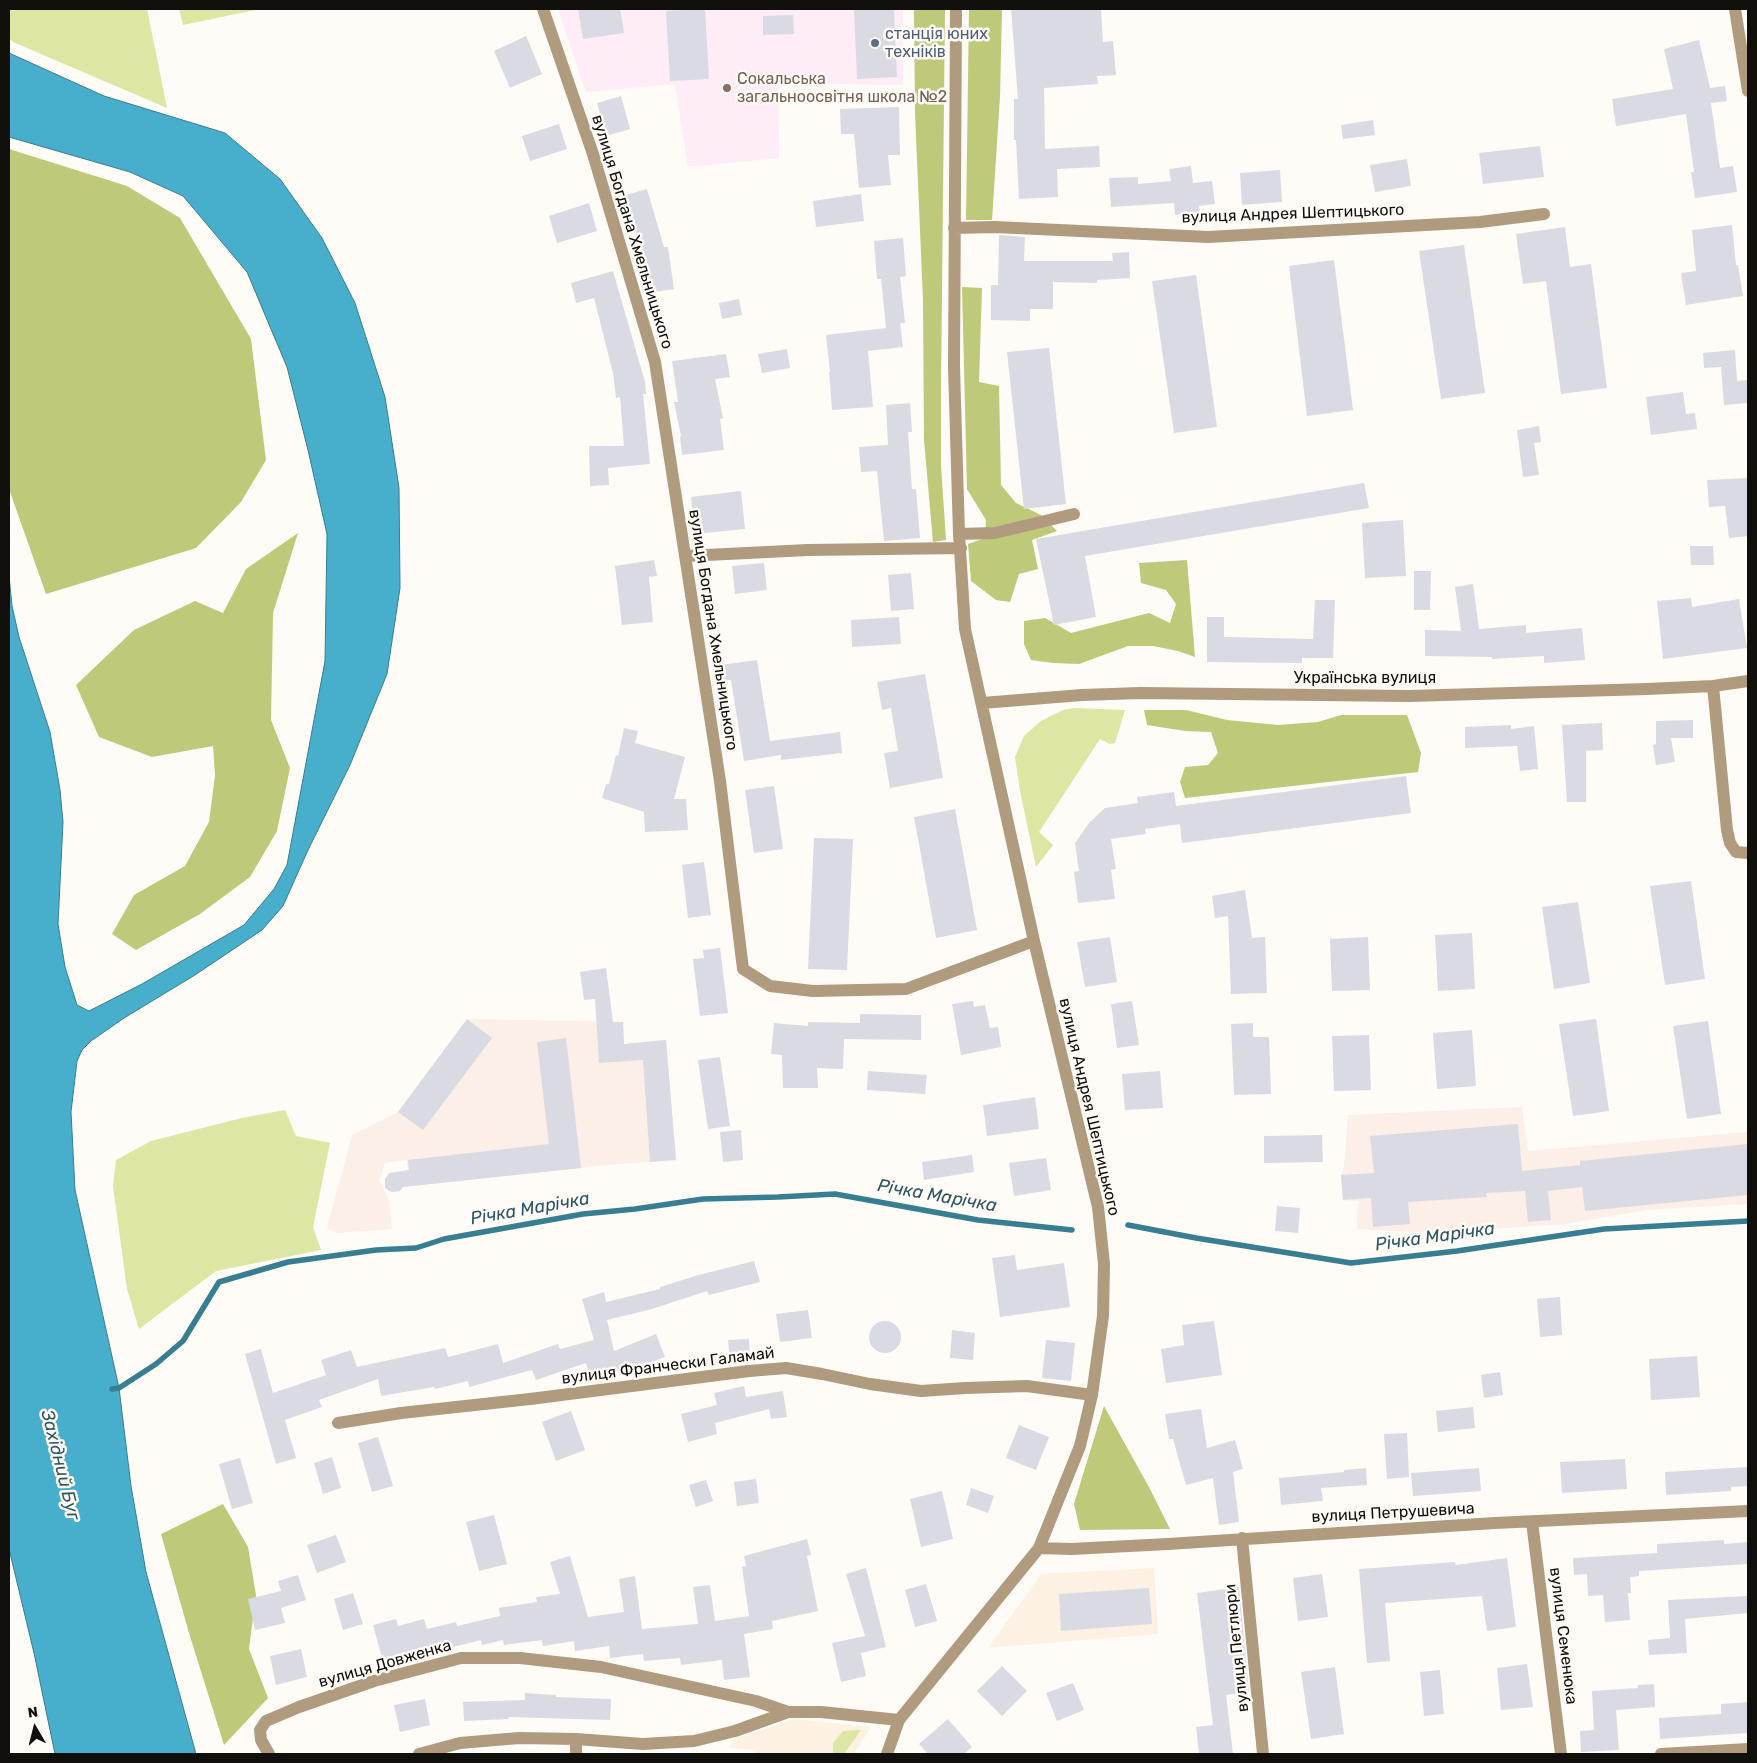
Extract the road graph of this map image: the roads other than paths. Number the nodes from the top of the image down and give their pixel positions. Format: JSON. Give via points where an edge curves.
{"nodes":[{"id":1,"x":543,"y":9,"type":"edge"},
{"id":2,"x":956,"y":9,"type":"edge"},
{"id":3,"x":1735,"y":9,"type":"edge"},
{"id":4,"x":1748,"y":91,"type":"edge"},
{"id":5,"x":1544,"y":214,"type":"dead end"},
{"id":6,"x":954,"y":228,"type":"junction"},
{"id":7,"x":1074,"y":514,"type":"dead end"},
{"id":8,"x":959,"y":534,"type":"junction"},
{"id":9,"x":961,"y":548,"type":"junction"},
{"id":10,"x":686,"y":556,"type":"junction"},
{"id":11,"x":1748,"y":682,"type":"edge"},
{"id":12,"x":1713,"y":686,"type":"junction"},
{"id":13,"x":982,"y":703,"type":"junction"},
{"id":14,"x":1748,"y":853,"type":"edge"},
{"id":15,"x":1034,"y":941,"type":"junction"},
{"id":16,"x":1092,"y":1395,"type":"junction"},
{"id":17,"x":338,"y":1423,"type":"dead end"},
{"id":18,"x":1748,"y":1510,"type":"edge"},
{"id":19,"x":1532,"y":1522,"type":"junction"},
{"id":20,"x":1242,"y":1538,"type":"junction"},
{"id":21,"x":1039,"y":1548,"type":"junction"},
{"id":22,"x":788,"y":1712,"type":"junction"},
{"id":23,"x":899,"y":1720,"type":"junction"},
{"id":24,"x":576,"y":1739,"type":"junction"},
{"id":25,"x":1748,"y":1749,"type":"edge"},
{"id":26,"x":269,"y":1754,"type":"edge"},
{"id":27,"x":420,"y":1754,"type":"edge"},
{"id":28,"x":576,"y":1754,"type":"edge"},
{"id":29,"x":887,"y":1754,"type":"edge"},
{"id":30,"x":1263,"y":1754,"type":"edge"},
{"id":31,"x":1561,"y":1754,"type":"edge"},
{"id":32,"x":1662,"y":1754,"type":"edge"}],
"edges":[{"from":1,"to":10,"type":"street","name":"вулиця Богдана Хмельницького","via":[[593,154],[655,362]]},
{"from":2,"to":6,"type":"street","name":"вулиця Андрея Шептицького"},
{"from":3,"to":4,"type":"street"},
{"from":5,"to":6,"type":"street","name":"вулиця Андрея Шептицького","via":[[1480,222],[1208,237]]},
{"from":6,"to":8,"type":"street","name":"вулиця Андрея Шептицького"},
{"from":7,"to":8,"type":"street","via":[[995,533]]},
{"from":8,"to":9,"type":"street","name":"вулиця Андрея Шептицького"},
{"from":9,"to":10,"type":"street"},
{"from":9,"to":13,"type":"street","name":"вулиця Андрея Шептицького","via":[[965,629]]},
{"from":10,"to":15,"type":"street","name":"вулиця Богдана Хмельницького","via":[[720,781],[742,969],[770,986],[813,990],[906,989]]},
{"from":11,"to":12,"type":"street","name":"Українська вулиця"},
{"from":12,"to":13,"type":"street","name":"Українська вулиця","via":[[1409,696],[1140,693]]},
{"from":12,"to":14,"type":"street","via":[[1727,830],[1730,844],[1736,852]]},
{"from":13,"to":15,"type":"street","name":"вулиця Андрея Шептицького"},
{"from":15,"to":16,"type":"street","name":"вулиця Андрея Шептицького","via":[[1098,1206],[1104,1264],[1104,1316]]},
{"from":16,"to":17,"type":"street","name":"вулиця Франчески Галамай","via":[[1027,1386],[921,1391],[786,1368]]},
{"from":16,"to":21,"type":"street","name":"вулиця Андрея Шептицького","via":[[1080,1446]]},
{"from":18,"to":19,"type":"street","name":"вулиця Петрушевича"},
{"from":19,"to":20,"type":"street","name":"вулиця Петрушевича"},
{"from":19,"to":31,"type":"street","name":"вулиця Семенюка"},
{"from":20,"to":21,"type":"street","name":"вулиця Петрушевича","via":[[1071,1549]]},
{"from":20,"to":30,"type":"street","name":"вулиця Петлюри"},
{"from":21,"to":23,"type":"street","name":"вулиця Андрея Шептицького"},
{"from":22,"to":23,"type":"street","name":"вулиця Довженка"},
{"from":22,"to":24,"type":"street","name":"вулиця Довженка","via":[[735,1731],[694,1741],[643,1744]]},
{"from":22,"to":26,"type":"street","name":"вулиця Довженка","via":[[756,1701],[601,1667],[520,1658],[461,1658],[374,1681],[266,1722],[260,1730],[261,1740]]},
{"from":23,"to":29,"type":"street","name":"вулиця Андрея Шептицького"},
{"from":24,"to":27,"type":"street","name":"вулиця Довженка","via":[[519,1738],[460,1743]]},
{"from":24,"to":28,"type":"street"},
{"from":25,"to":32,"type":"street"}]}
